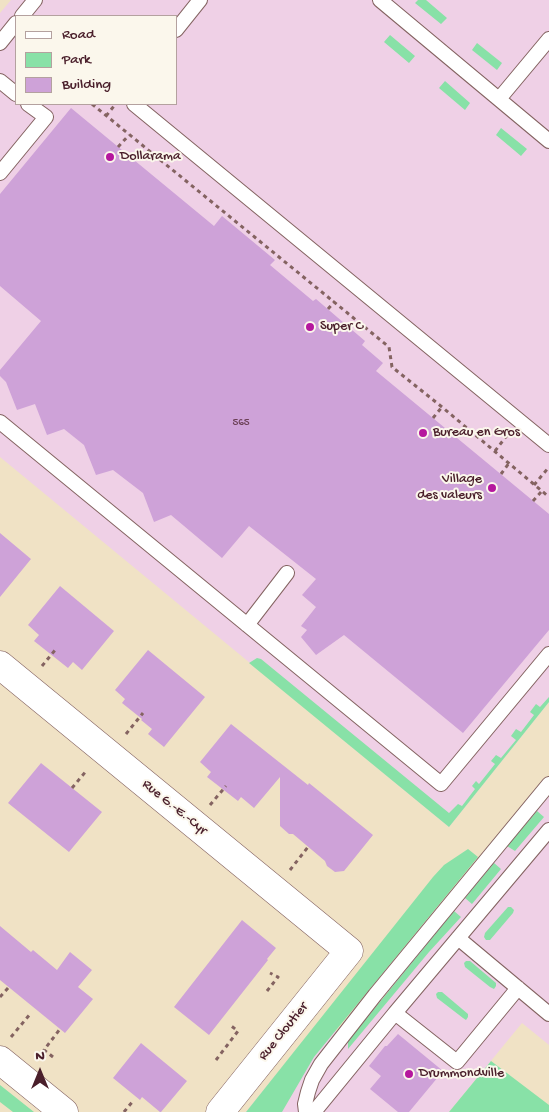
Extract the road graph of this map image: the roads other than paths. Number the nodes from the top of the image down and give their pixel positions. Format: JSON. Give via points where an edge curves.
{"nodes":[{"id":1,"x":35,"y":0,"type":"edge"},
{"id":2,"x":200,"y":0,"type":"edge"},
{"id":3,"x":380,"y":0,"type":"edge"},
{"id":4,"x":23,"y":15,"type":"edge"},
{"id":5,"x":15,"y":24,"type":"edge"},
{"id":6,"x":178,"y":28,"type":"edge"},
{"id":7,"x":549,"y":39,"type":"edge"},
{"id":8,"x":0,"y":43,"type":"edge"},
{"id":9,"x":0,"y":81,"type":"edge"},
{"id":10,"x":15,"y":93,"type":"edge"},
{"id":11,"x":499,"y":100,"type":"junction"},
{"id":12,"x":29,"y":105,"type":"edge"},
{"id":13,"x":135,"y":105,"type":"edge"},
{"id":14,"x":549,"y":140,"type":"edge"},
{"id":15,"x":0,"y":173,"type":"edge"},
{"id":16,"x":0,"y":422,"type":"edge"},
{"id":17,"x":549,"y":445,"type":"edge"},
{"id":18,"x":287,"y":573,"type":"dead end"},
{"id":19,"x":247,"y":625,"type":"junction"},
{"id":20,"x":549,"y":654,"type":"edge"},
{"id":21,"x":0,"y":665,"type":"edge"},
{"id":22,"x":549,"y":784,"type":"edge"},
{"id":23,"x":549,"y":830,"type":"edge"},
{"id":24,"x":458,"y":938,"type":"junction"},
{"id":25,"x":349,"y":951,"type":"joint"},
{"id":26,"x":518,"y":988,"type":"junction"},
{"id":27,"x":395,"y":1013,"type":"junction"},
{"id":28,"x":549,"y":1014,"type":"edge"},
{"id":29,"x":3,"y":1051,"type":"edge"},
{"id":30,"x":64,"y":1112,"type":"edge"},
{"id":31,"x":220,"y":1112,"type":"edge"},
{"id":32,"x":306,"y":1112,"type":"edge"},
{"id":33,"x":314,"y":1112,"type":"edge"}],
"edges":[{"from":1,"to":4,"type":"lane"},
{"from":2,"to":6,"type":"lane"},
{"from":3,"to":11,"type":"lane"},
{"from":5,"to":8,"type":"lane"},
{"from":7,"to":11,"type":"lane"},
{"from":9,"to":10,"type":"lane"},
{"from":11,"to":14,"type":"lane"},
{"from":12,"to":15,"type":"lane","via":[[46,118]]},
{"from":13,"to":17,"type":"lane"},
{"from":16,"to":19,"type":"lane"},
{"from":18,"to":19,"type":"lane"},
{"from":19,"to":20,"type":"lane","via":[[441,784]]},
{"from":21,"to":25,"type":"street","name":"Rue G.-E.-Cyr"},
{"from":22,"to":32,"type":"lane","via":[[321,1064],[308,1092]]},
{"from":23,"to":24,"type":"lane"},
{"from":24,"to":26,"type":"lane"},
{"from":24,"to":27,"type":"lane"},
{"from":25,"to":31,"type":"street","name":"Rue Cloutier"},
{"from":26,"to":27,"type":"lane","via":[[457,1062]]},
{"from":26,"to":28,"type":"lane"},
{"from":27,"to":33,"type":"lane"},
{"from":29,"to":30,"type":"street"}]}
